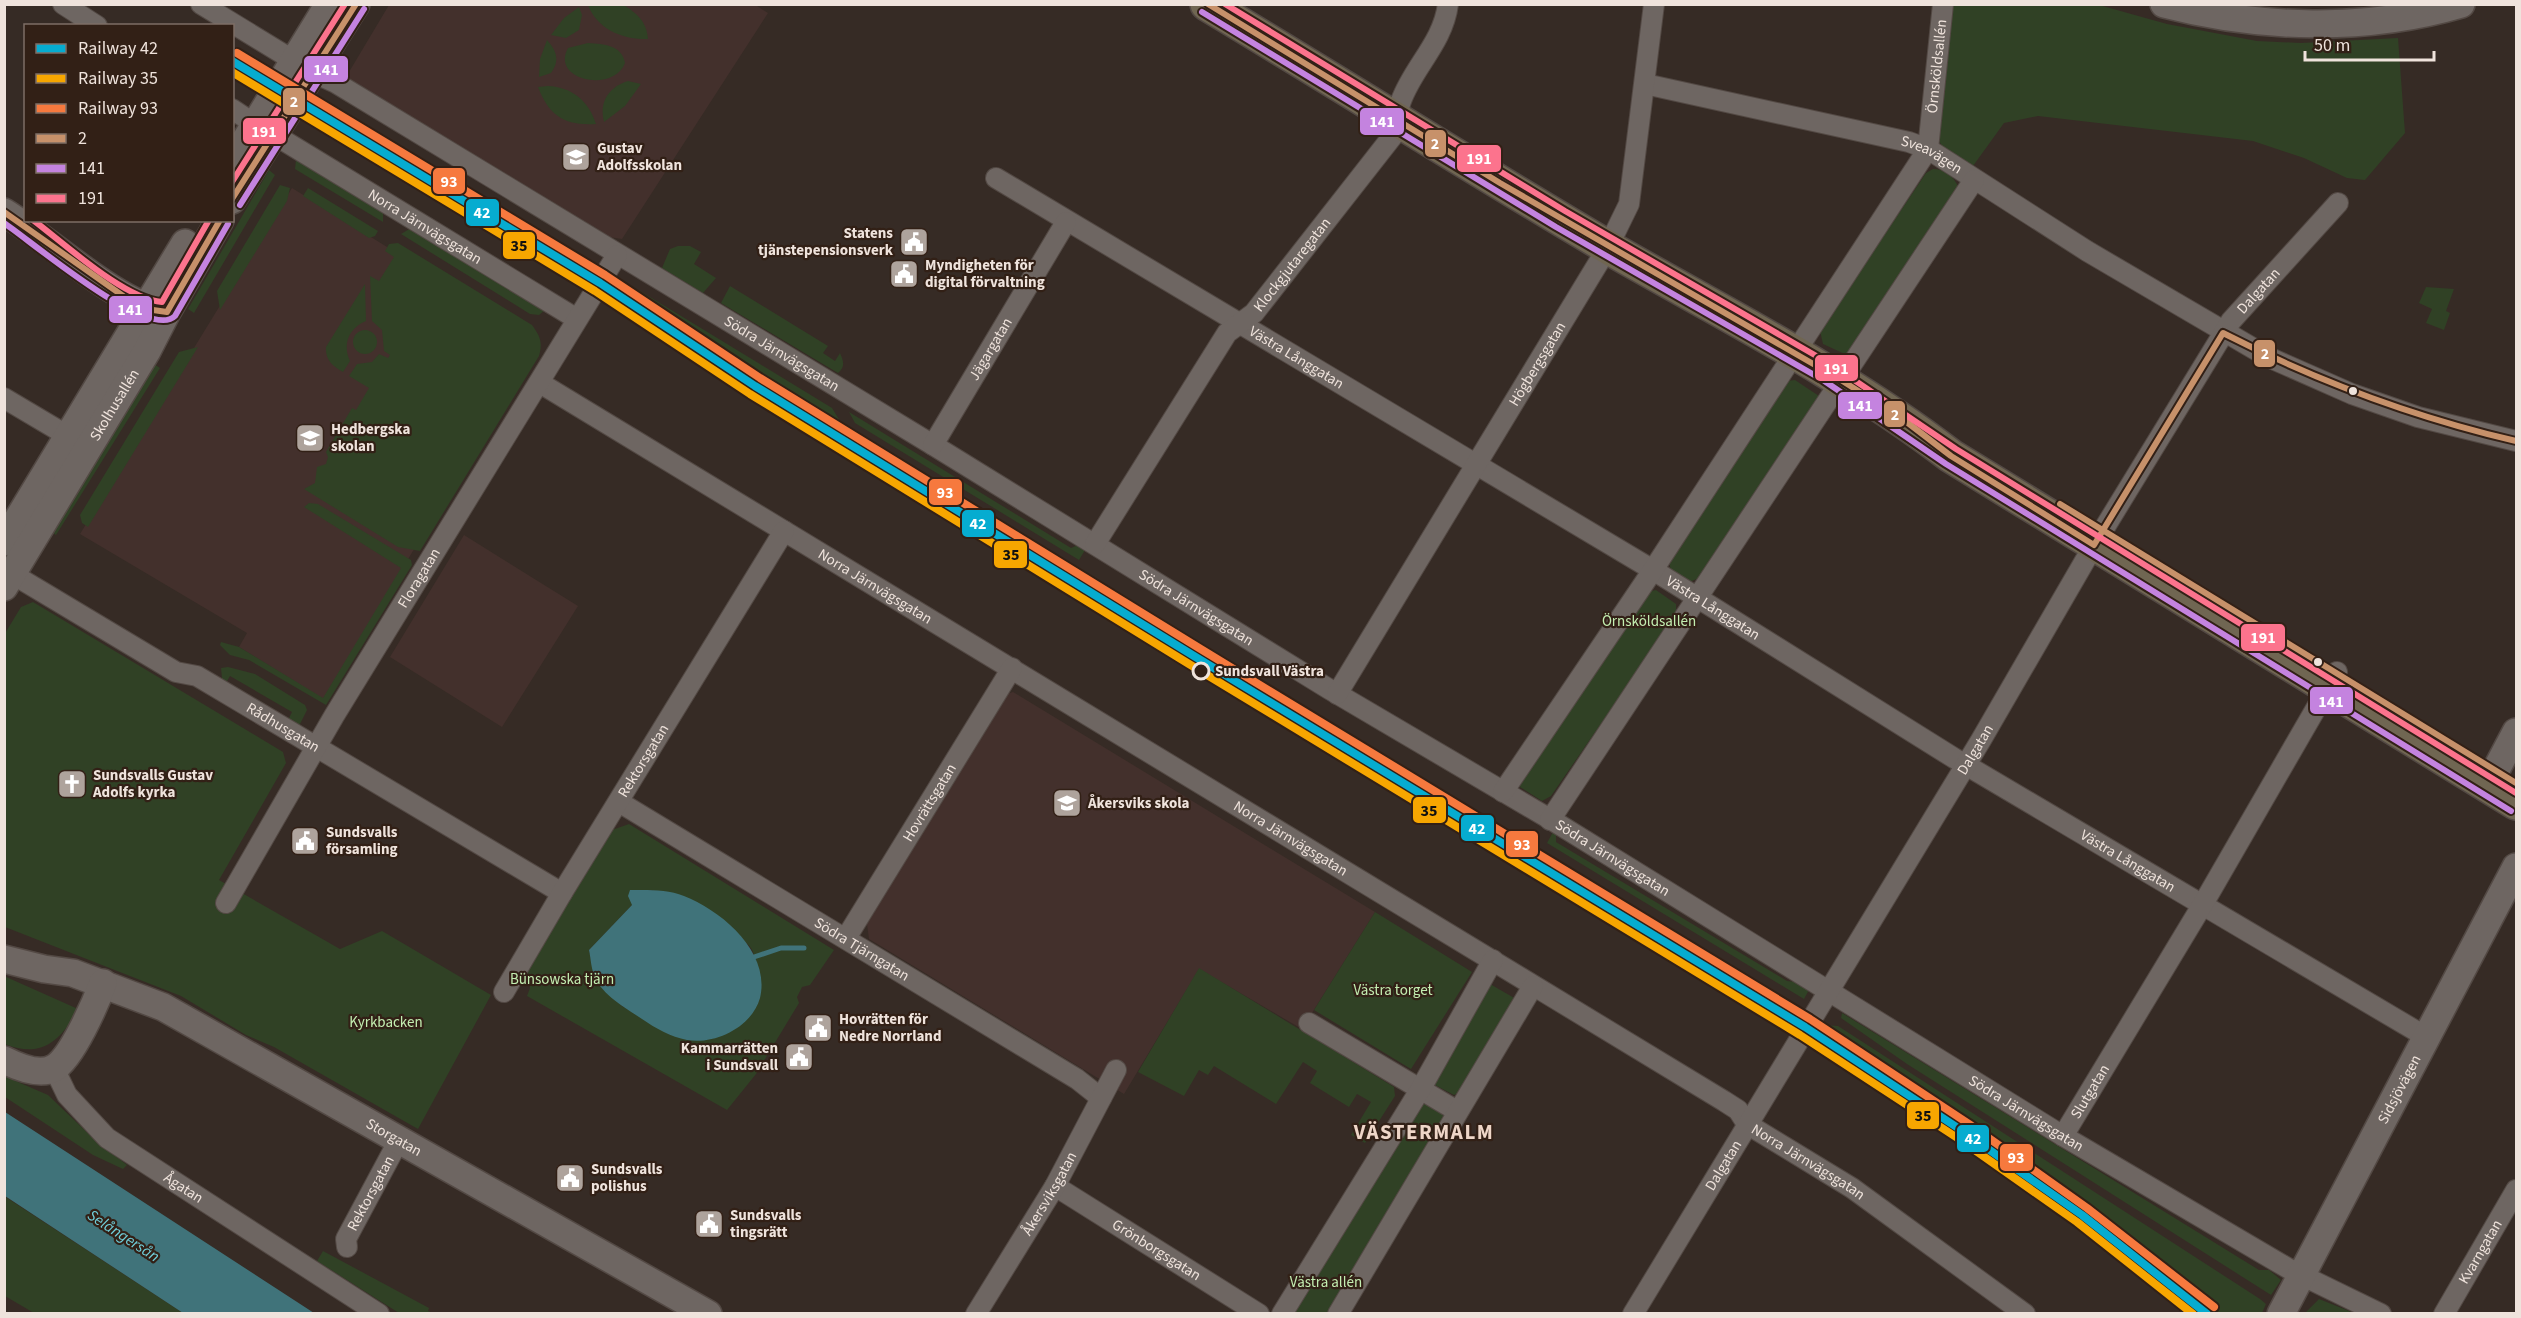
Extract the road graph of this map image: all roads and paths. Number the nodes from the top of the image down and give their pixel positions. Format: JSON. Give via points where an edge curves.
{"nodes":[{"id":1,"x":63,"y":4,"type":"edge"},
{"id":2,"x":201,"y":4,"type":"edge"},
{"id":3,"x":329,"y":4,"type":"edge"},
{"id":4,"x":356,"y":4,"type":"edge"},
{"id":5,"x":1207,"y":4,"type":"edge"},
{"id":6,"x":1236,"y":4,"type":"edge"},
{"id":7,"x":1448,"y":4,"type":"edge"},
{"id":8,"x":1654,"y":4,"type":"edge"},
{"id":9,"x":1943,"y":4,"type":"edge"},
{"id":10,"x":2164,"y":4,"type":"edge"},
{"id":11,"x":2462,"y":4,"type":"edge"},
{"id":12,"x":2238,"y":12,"type":"edge"},
{"id":13,"x":94,"y":24,"type":"edge"},
{"id":14,"x":234,"y":24,"type":"edge"},
{"id":15,"x":234,"y":24,"type":"edge"},
{"id":16,"x":305,"y":68,"type":"junction"},
{"id":17,"x":1645,"y":84,"type":"junction"},
{"id":18,"x":234,"y":110,"type":"edge"},
{"id":19,"x":1400,"y":112,"type":"junction"},
{"id":20,"x":265,"y":130,"type":"junction"},
{"id":21,"x":1928,"y":149,"type":"junction"},
{"id":22,"x":234,"y":160,"type":"edge"},
{"id":23,"x":996,"y":178,"type":"dead end"},
{"id":24,"x":1974,"y":180,"type":"junction"},
{"id":25,"x":234,"y":196,"type":"edge"},
{"id":26,"x":2338,"y":203,"type":"dead end"},
{"id":27,"x":5,"y":214,"type":"edge"},
{"id":28,"x":198,"y":222,"type":"edge"},
{"id":29,"x":218,"y":222,"type":"edge"},
{"id":30,"x":1066,"y":222,"type":"junction"},
{"id":31,"x":1611,"y":240,"type":"junction"},
{"id":32,"x":617,"y":255,"type":"junction"},
{"id":33,"x":156,"y":304,"type":"junction"},
{"id":34,"x":578,"y":318,"type":"junction"},
{"id":35,"x":1238,"y":324,"type":"junction"},
{"id":36,"x":2223,"y":333,"type":"junction"},
{"id":37,"x":1794,"y":352,"type":"junction"},
{"id":38,"x":1841,"y":380,"type":"junction"},
{"id":39,"x":540,"y":383,"type":"junction"},
{"id":40,"x":4,"y":398,"type":"edge"},
{"id":41,"x":69,"y":436,"type":"junction"},
{"id":42,"x":2517,"y":441,"type":"edge"},
{"id":43,"x":933,"y":445,"type":"junction"},
{"id":44,"x":1476,"y":464,"type":"junction"},
{"id":45,"x":784,"y":531,"type":"junction"},
{"id":46,"x":2098,"y":538,"type":"junction"},
{"id":47,"x":4,"y":543,"type":"edge"},
{"id":48,"x":1095,"y":544,"type":"junction"},
{"id":49,"x":1653,"y":570,"type":"junction"},
{"id":50,"x":7,"y":576,"type":"edge"},
{"id":51,"x":1696,"y":598,"type":"junction"},
{"id":52,"x":1012,"y":668,"type":"junction"},
{"id":53,"x":2333,"y":679,"type":"junction"},
{"id":54,"x":1337,"y":694,"type":"junction"},
{"id":55,"x":2517,"y":732,"type":"edge"},
{"id":56,"x":317,"y":746,"type":"junction"},
{"id":57,"x":1966,"y":765,"type":"junction"},
{"id":58,"x":2500,"y":779,"type":"edge"},
{"id":59,"x":1503,"y":792,"type":"junction"},
{"id":60,"x":619,"y":802,"type":"junction"},
{"id":61,"x":2517,"y":803,"type":"edge"},
{"id":62,"x":1550,"y":820,"type":"junction"},
{"id":63,"x":2517,"y":867,"type":"edge"},
{"id":64,"x":562,"y":893,"type":"junction"},
{"id":65,"x":226,"y":903,"type":"dead end"},
{"id":66,"x":2203,"y":904,"type":"junction"},
{"id":67,"x":846,"y":938,"type":"junction"},
{"id":68,"x":4,"y":942,"type":"edge"},
{"id":69,"x":4,"y":959,"type":"edge"},
{"id":70,"x":1493,"y":960,"type":"junction"},
{"id":71,"x":73,"y":973,"type":"junction"},
{"id":72,"x":103,"y":983,"type":"junction"},
{"id":73,"x":1533,"y":986,"type":"junction"},
{"id":74,"x":1827,"y":990,"type":"junction"},
{"id":75,"x":504,"y":992,"type":"dead end"},
{"id":76,"x":1309,"y":1023,"type":"dead end"},
{"id":77,"x":2428,"y":1038,"type":"junction"},
{"id":78,"x":4,"y":1060,"type":"edge"},
{"id":79,"x":54,"y":1068,"type":"junction"},
{"id":80,"x":1116,"y":1070,"type":"dead end"},
{"id":81,"x":1420,"y":1090,"type":"junction"},
{"id":82,"x":1101,"y":1098,"type":"junction"},
{"id":83,"x":1457,"y":1111,"type":"junction"},
{"id":84,"x":1748,"y":1124,"type":"junction"},
{"id":85,"x":2063,"y":1136,"type":"junction"},
{"id":86,"x":399,"y":1140,"type":"junction"},
{"id":87,"x":1055,"y":1186,"type":"junction"},
{"id":88,"x":2517,"y":1190,"type":"edge"},
{"id":89,"x":347,"y":1247,"type":"dead end"},
{"id":90,"x":2302,"y":1276,"type":"junction"},
{"id":91,"x":379,"y":1314,"type":"edge"},
{"id":92,"x":708,"y":1314,"type":"edge"},
{"id":93,"x":976,"y":1314,"type":"edge"},
{"id":94,"x":1259,"y":1314,"type":"edge"},
{"id":95,"x":1282,"y":1314,"type":"edge"},
{"id":96,"x":1338,"y":1314,"type":"edge"},
{"id":97,"x":1633,"y":1314,"type":"edge"},
{"id":98,"x":2025,"y":1314,"type":"edge"},
{"id":99,"x":2281,"y":1314,"type":"edge"},
{"id":100,"x":2381,"y":1314,"type":"edge"},
{"id":101,"x":2444,"y":1314,"type":"edge"}],
"edges":[{"from":1,"to":13,"type":"street"},
{"from":2,"to":15,"type":"street","name":"Södra Järnvägsgatan"},
{"from":3,"to":16,"type":"street"},
{"from":4,"to":16,"type":"street"},
{"from":5,"to":19,"type":"highway"},
{"from":6,"to":19,"type":"highway"},
{"from":7,"to":19,"type":"street","name":"Klockgjutaregatan","via":[[1442,32]]},
{"from":8,"to":17,"type":"street","name":"Högbergsgatan"},
{"from":9,"to":21,"type":"street","name":"Örnsköldsallén"},
{"from":10,"to":12,"type":"street"},
{"from":11,"to":12,"type":"street","via":[[2430,14],[2308,24]]},
{"from":14,"to":16,"type":"street","name":"Södra Järnvägsgatan"},
{"from":16,"to":20,"type":"street"},
{"from":16,"to":32,"type":"street","name":"Södra Järnvägsgatan","via":[[336,83]]},
{"from":17,"to":21,"type":"street","name":"Sveavägen"},
{"from":17,"to":31,"type":"street","name":"Högbergsgatan","via":[[1629,204]]},
{"from":18,"to":20,"type":"street","name":"Norra Järnvägsgatan"},
{"from":19,"to":31,"type":"highway"},
{"from":19,"to":35,"type":"street","name":"Klockgjutaregatan","via":[[1395,133],[1254,314]]},
{"from":20,"to":22,"type":"street"},
{"from":20,"to":25,"type":"street"},
{"from":20,"to":34,"type":"street","name":"Norra Järnvägsgatan"},
{"from":21,"to":24,"type":"street","name":"Sveavägen"},
{"from":21,"to":37,"type":"street","name":"Örnsköldsallén"},
{"from":23,"to":30,"type":"street","name":"Västra Långgatan"},
{"from":24,"to":36,"type":"street","name":"Sveavägen"},
{"from":24,"to":38,"type":"street"},
{"from":26,"to":36,"type":"street","name":"Dalgatan"},
{"from":27,"to":33,"type":"street"},
{"from":28,"to":33,"type":"street","name":"Skolhusallén"},
{"from":29,"to":33,"type":"street","name":"Skolhusallén"},
{"from":30,"to":35,"type":"street","name":"Västra Långgatan"},
{"from":30,"to":43,"type":"street","name":"Jägargatan"},
{"from":31,"to":37,"type":"highway"},
{"from":31,"to":44,"type":"street","name":"Högbergsgatan"},
{"from":32,"to":34,"type":"street","name":"Floragatan"},
{"from":32,"to":43,"type":"street","name":"Södra Järnvägsgatan"},
{"from":33,"to":41,"type":"street","name":"Skolhusallén"},
{"from":33,"to":50,"type":"street","name":"Skolhusallén","via":[[147,351]]},
{"from":34,"to":39,"type":"street","name":"Floragatan"},
{"from":35,"to":44,"type":"street","name":"Västra Långgatan"},
{"from":35,"to":48,"type":"street","name":"Klockgjutaregatan","via":[[1227,333]]},
{"from":36,"to":42,"type":"street","name":"Sveavägen","via":[[2352,394],[2418,417]]},
{"from":36,"to":46,"type":"street","name":"Dalgatan"},
{"from":37,"to":38,"type":"highway"},
{"from":37,"to":49,"type":"street","name":"Örnsköldsallén"},
{"from":38,"to":46,"type":"highway","via":[[1904,420],[1961,442]]},
{"from":38,"to":51,"type":"street"},
{"from":39,"to":45,"type":"street","name":"Norra Järnvägsgatan"},
{"from":39,"to":56,"type":"street","name":"Floragatan"},
{"from":40,"to":41,"type":"street"},
{"from":41,"to":47,"type":"street","name":"Skolhusallén"},
{"from":43,"to":48,"type":"street","name":"Södra Järnvägsgatan"},
{"from":44,"to":49,"type":"street","name":"Västra Långgatan"},
{"from":44,"to":54,"type":"street","name":"Högbergsgatan"},
{"from":45,"to":52,"type":"street","name":"Norra Järnvägsgatan"},
{"from":45,"to":60,"type":"street","name":"Rektorsgatan"},
{"from":46,"to":53,"type":"highway"},
{"from":46,"to":57,"type":"street","name":"Dalgatan"},
{"from":48,"to":54,"type":"street","name":"Södra Järnvägsgatan"},
{"from":49,"to":51,"type":"street","name":"Västra Långgatan"},
{"from":49,"to":59,"type":"street","name":"Örnsköldsallén"},
{"from":50,"to":56,"type":"street","name":"Rådhusgatan","via":[[176,672],[197,676]]},
{"from":51,"to":57,"type":"street","name":"Västra Långgatan"},
{"from":51,"to":62,"type":"street"},
{"from":52,"to":67,"type":"street","name":"Hovrättsgatan"},
{"from":52,"to":70,"type":"street","name":"Norra Järnvägsgatan"},
{"from":53,"to":58,"type":"highway"},
{"from":53,"to":66,"type":"street","name":"Slutgatan"},
{"from":54,"to":59,"type":"street","name":"Södra Järnvägsgatan"},
{"from":55,"to":58,"type":"street"},
{"from":56,"to":64,"type":"street","name":"Rådhusgatan"},
{"from":56,"to":65,"type":"street","name":"Floragatan"},
{"from":57,"to":66,"type":"street","name":"Västra Långgatan"},
{"from":57,"to":74,"type":"street","name":"Dalgatan"},
{"from":58,"to":61,"type":"highway"},
{"from":59,"to":62,"type":"street","name":"Södra Järnvägsgatan"},
{"from":60,"to":64,"type":"street","name":"Rektorsgatan"},
{"from":60,"to":67,"type":"street","name":"Södra Tjärngatan"},
{"from":62,"to":74,"type":"street","name":"Södra Järnvägsgatan"},
{"from":63,"to":77,"type":"street","name":"Sidsjövägen"},
{"from":64,"to":75,"type":"street","name":"Rektorsgatan"},
{"from":66,"to":77,"type":"street","name":"Västra Långgatan"},
{"from":66,"to":85,"type":"street","name":"Slutgatan"},
{"from":67,"to":82,"type":"street","name":"Södra Tjärngatan","via":[[1077,1079]]},
{"from":68,"to":71,"type":"street","name":"Storgatan","via":[[63,965]]},
{"from":69,"to":71,"type":"street","name":"Storgatan"},
{"from":70,"to":73,"type":"street","name":"Norra Järnvägsgatan"},
{"from":70,"to":81,"type":"street"},
{"from":71,"to":72,"type":"street","name":"Storgatan"},
{"from":72,"to":79,"type":"street","via":[[71,1049]]},
{"from":72,"to":86,"type":"street","name":"Storgatan","via":[[163,1007]]},
{"from":73,"to":83,"type":"street"},
{"from":73,"to":84,"type":"street","name":"Norra Järnvägsgatan","via":[[1724,1101],[1738,1110]]},
{"from":74,"to":84,"type":"street","name":"Dalgatan"},
{"from":74,"to":85,"type":"street","name":"Södra Järnvägsgatan"},
{"from":76,"to":81,"type":"street"},
{"from":77,"to":90,"type":"street","name":"Sidsjövägen"},
{"from":78,"to":79,"type":"street","via":[[36,1071]]},
{"from":79,"to":91,"type":"street","name":"Ågatan","via":[[67,1095],[107,1138]]},
{"from":80,"to":82,"type":"street","name":"Åkersviksgatan"},
{"from":81,"to":83,"type":"street"},
{"from":81,"to":95,"type":"street"},
{"from":82,"to":87,"type":"street","name":"Åkersviksgatan"},
{"from":83,"to":96,"type":"street"},
{"from":84,"to":97,"type":"street","name":"Dalgatan"},
{"from":84,"to":98,"type":"street","name":"Norra Järnvägsgatan","via":[[1852,1188]]},
{"from":85,"to":90,"type":"street","name":"Södra Järnvägsgatan"},
{"from":86,"to":89,"type":"street","name":"Rektorsgatan","via":[[346,1239]]},
{"from":86,"to":92,"type":"street","name":"Storgatan"},
{"from":87,"to":93,"type":"street","name":"Åkersviksgatan"},
{"from":87,"to":94,"type":"street","name":"Grönborgsgatan"},
{"from":88,"to":101,"type":"street","name":"Kvarngatan"},
{"from":90,"to":99,"type":"street","name":"Sidsjövägen"},
{"from":90,"to":100,"type":"street","name":"Södra Järnvägsgatan"}]}
